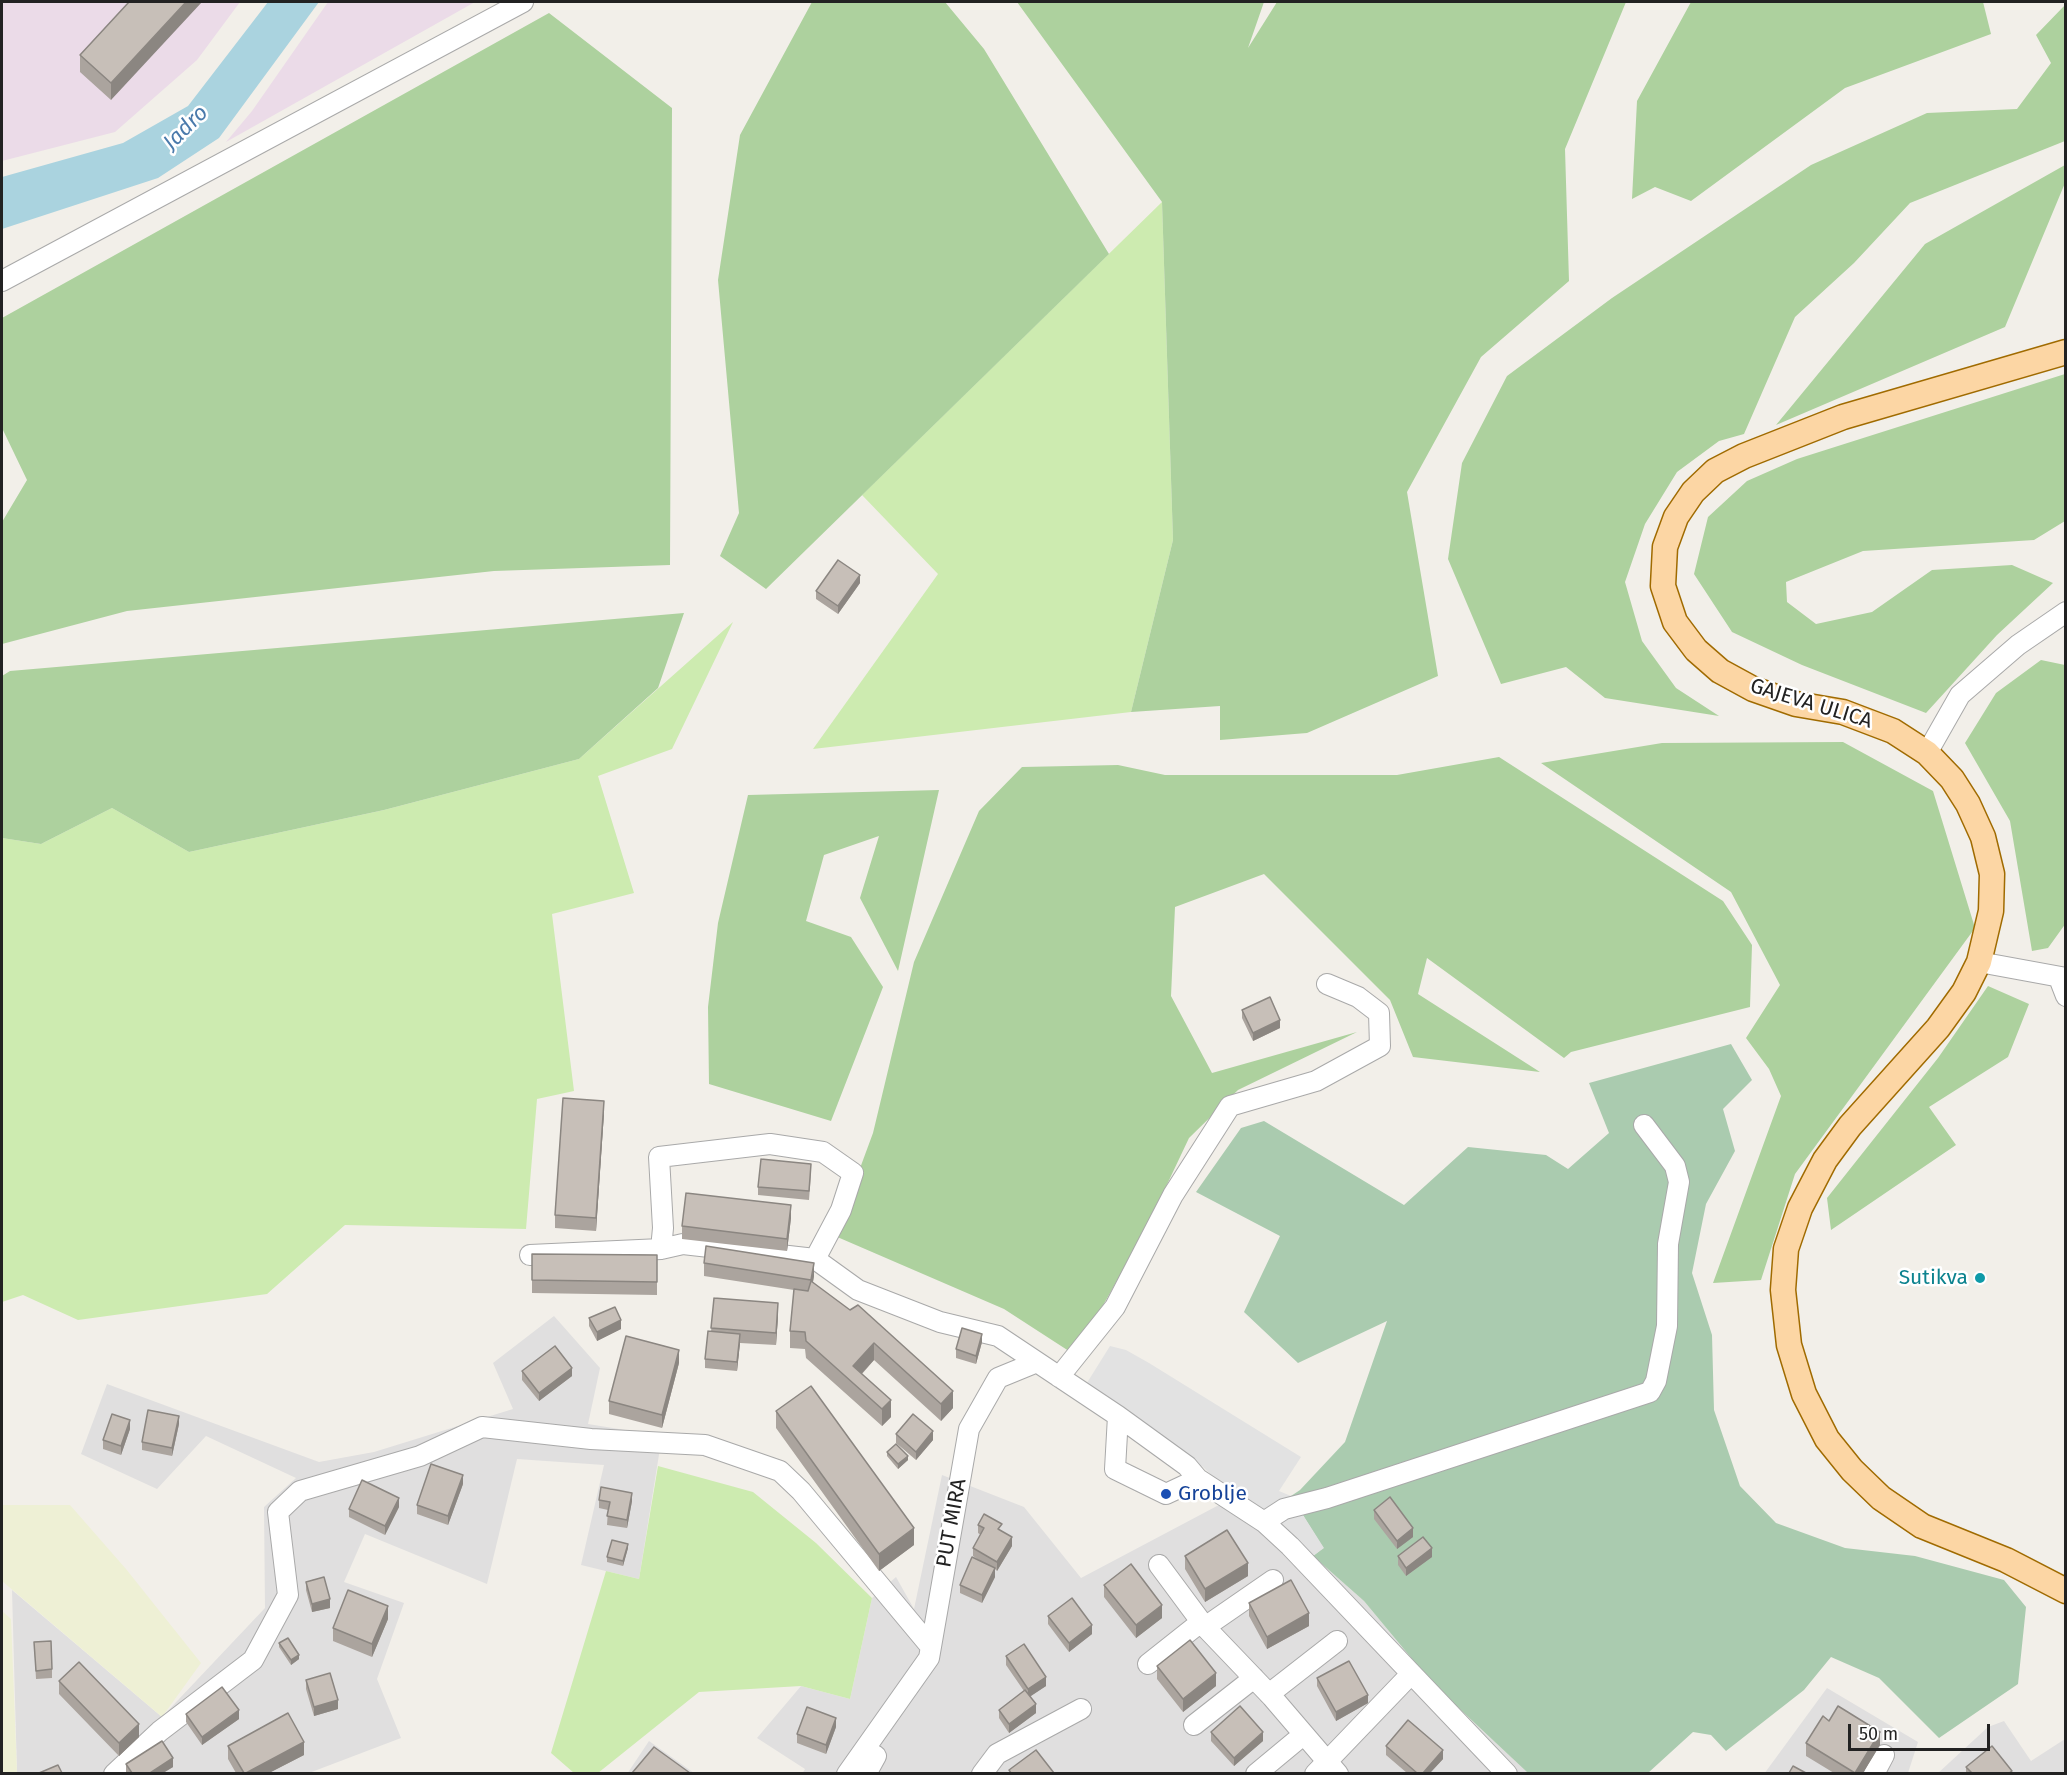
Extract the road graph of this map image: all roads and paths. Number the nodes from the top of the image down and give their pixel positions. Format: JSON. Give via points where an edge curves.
{"nodes":[{"id":1,"x":524,"y":2,"type":"edge"},
{"id":2,"x":2,"y":281,"type":"edge"},
{"id":3,"x":2066,"y":351,"type":"edge"},
{"id":4,"x":2066,"y":612,"type":"edge"},
{"id":5,"x":1927,"y":753,"type":"junction"},
{"id":6,"x":1979,"y":962,"type":"junction"},
{"id":7,"x":1327,"y":984,"type":"dead end"},
{"id":8,"x":2064,"y":984,"type":"edge"},
{"id":9,"x":1644,"y":1125,"type":"dead end"},
{"id":10,"x":661,"y":1249,"type":"junction"},
{"id":11,"x":530,"y":1255,"type":"edge"},
{"id":12,"x":815,"y":1259,"type":"junction"},
{"id":13,"x":1037,"y":1362,"type":"junction"},
{"id":14,"x":1059,"y":1377,"type":"junction"},
{"id":15,"x":1112,"y":1412,"type":"junction"},
{"id":16,"x":1198,"y":1479,"type":"junction"},
{"id":17,"x":1264,"y":1522,"type":"junction"},
{"id":18,"x":1159,"y":1565,"type":"dead end"},
{"id":19,"x":1273,"y":1580,"type":"dead end"},
{"id":20,"x":2066,"y":1591,"type":"edge"},
{"id":21,"x":1203,"y":1624,"type":"junction"},
{"id":22,"x":1336,"y":1641,"type":"dead end"},
{"id":23,"x":931,"y":1647,"type":"junction"},
{"id":24,"x":1148,"y":1664,"type":"dead end"},
{"id":25,"x":1412,"y":1674,"type":"junction"},
{"id":26,"x":1254,"y":1678,"type":"junction"},
{"id":27,"x":1269,"y":1694,"type":"junction"},
{"id":28,"x":1081,"y":1709,"type":"dead end"},
{"id":29,"x":1194,"y":1725,"type":"dead end"},
{"id":30,"x":1303,"y":1735,"type":"junction"},
{"id":31,"x":866,"y":1750,"type":"junction"},
{"id":32,"x":1884,"y":1755,"type":"dead end"},
{"id":33,"x":1327,"y":1769,"type":"edge"},
{"id":34,"x":114,"y":1773,"type":"edge"},
{"id":35,"x":847,"y":1773,"type":"edge"},
{"id":36,"x":866,"y":1773,"type":"edge"},
{"id":37,"x":982,"y":1773,"type":"edge"},
{"id":38,"x":1256,"y":1773,"type":"edge"},
{"id":39,"x":1507,"y":1773,"type":"edge"},
{"id":40,"x":1874,"y":1773,"type":"edge"}],
"edges":[{"from":1,"to":2,"type":"street"},
{"from":3,"to":5,"type":"main road","name":"GAJEVA ULICA","via":[[1843,417],[1744,456],[1715,471],[1693,492],[1676,517],[1665,547],[1663,586],[1675,622],[1696,650],[1720,671],[1752,689],[1796,704],[1843,712],[1893,731]]},
{"from":4,"to":5,"type":"street","via":[[2018,645],[1960,695]]},
{"from":5,"to":6,"type":"main road","name":"GAJEVA ULICA","via":[[1952,779],[1983,837],[1992,874],[1991,911]]},
{"from":6,"to":8,"type":"street"},
{"from":6,"to":20,"type":"main road","name":"GAJEVA ULICA","via":[[1964,992],[1938,1028],[1850,1126],[1825,1160],[1800,1208],[1786,1249],[1783,1290],[1789,1345],[1804,1394],[1827,1438],[1881,1498],[1922,1526],[2006,1560]]},
{"from":7,"to":14,"type":"street","via":[[1358,997],[1379,1012],[1380,1046],[1316,1081],[1230,1106],[1173,1195],[1115,1307]]},
{"from":9,"to":17,"type":"street","via":[[1675,1166],[1679,1182],[1668,1244],[1667,1326],[1656,1381],[1650,1392],[1284,1509]]},
{"from":10,"to":11,"type":"street"},
{"from":10,"to":12,"type":"street","via":[[683,1244]]},
{"from":10,"to":12,"type":"street","via":[[659,1156],[770,1144],[823,1152],[853,1173],[841,1210]]},
{"from":12,"to":13,"type":"street","via":[[858,1290],[940,1323],[998,1336]]},
{"from":13,"to":14,"type":"street"},
{"from":13,"to":23,"type":"street","name":"PUT MIRA","via":[[998,1378],[969,1429]]},
{"from":14,"to":15,"type":"street"},
{"from":15,"to":16,"type":"street","via":[[1187,1466]]},
{"from":15,"to":16,"type":"street","via":[[1115,1469],[1166,1494]]},
{"from":16,"to":17,"type":"street"},
{"from":17,"to":25,"type":"street"},
{"from":18,"to":21,"type":"street"},
{"from":19,"to":21,"type":"street"},
{"from":21,"to":24,"type":"street"},
{"from":21,"to":26,"type":"street"},
{"from":22,"to":27,"type":"street"},
{"from":23,"to":31,"type":"street","name":"PUT MIRA","via":[[929,1658]]},
{"from":23,"to":34,"type":"street","via":[[780,1471],[705,1445],[591,1439],[482,1427],[420,1456],[300,1491],[278,1512],[288,1594],[253,1660],[160,1731]]},
{"from":25,"to":33,"type":"street"},
{"from":25,"to":39,"type":"street"},
{"from":26,"to":27,"type":"street"},
{"from":26,"to":29,"type":"street"},
{"from":27,"to":30,"type":"street"},
{"from":28,"to":37,"type":"street","via":[[997,1754]]},
{"from":30,"to":33,"type":"street"},
{"from":30,"to":38,"type":"street"},
{"from":31,"to":35,"type":"street","name":"PUT MIRA"},
{"from":31,"to":36,"type":"street","via":[[876,1756]]},
{"from":32,"to":40,"type":"street"}]}
